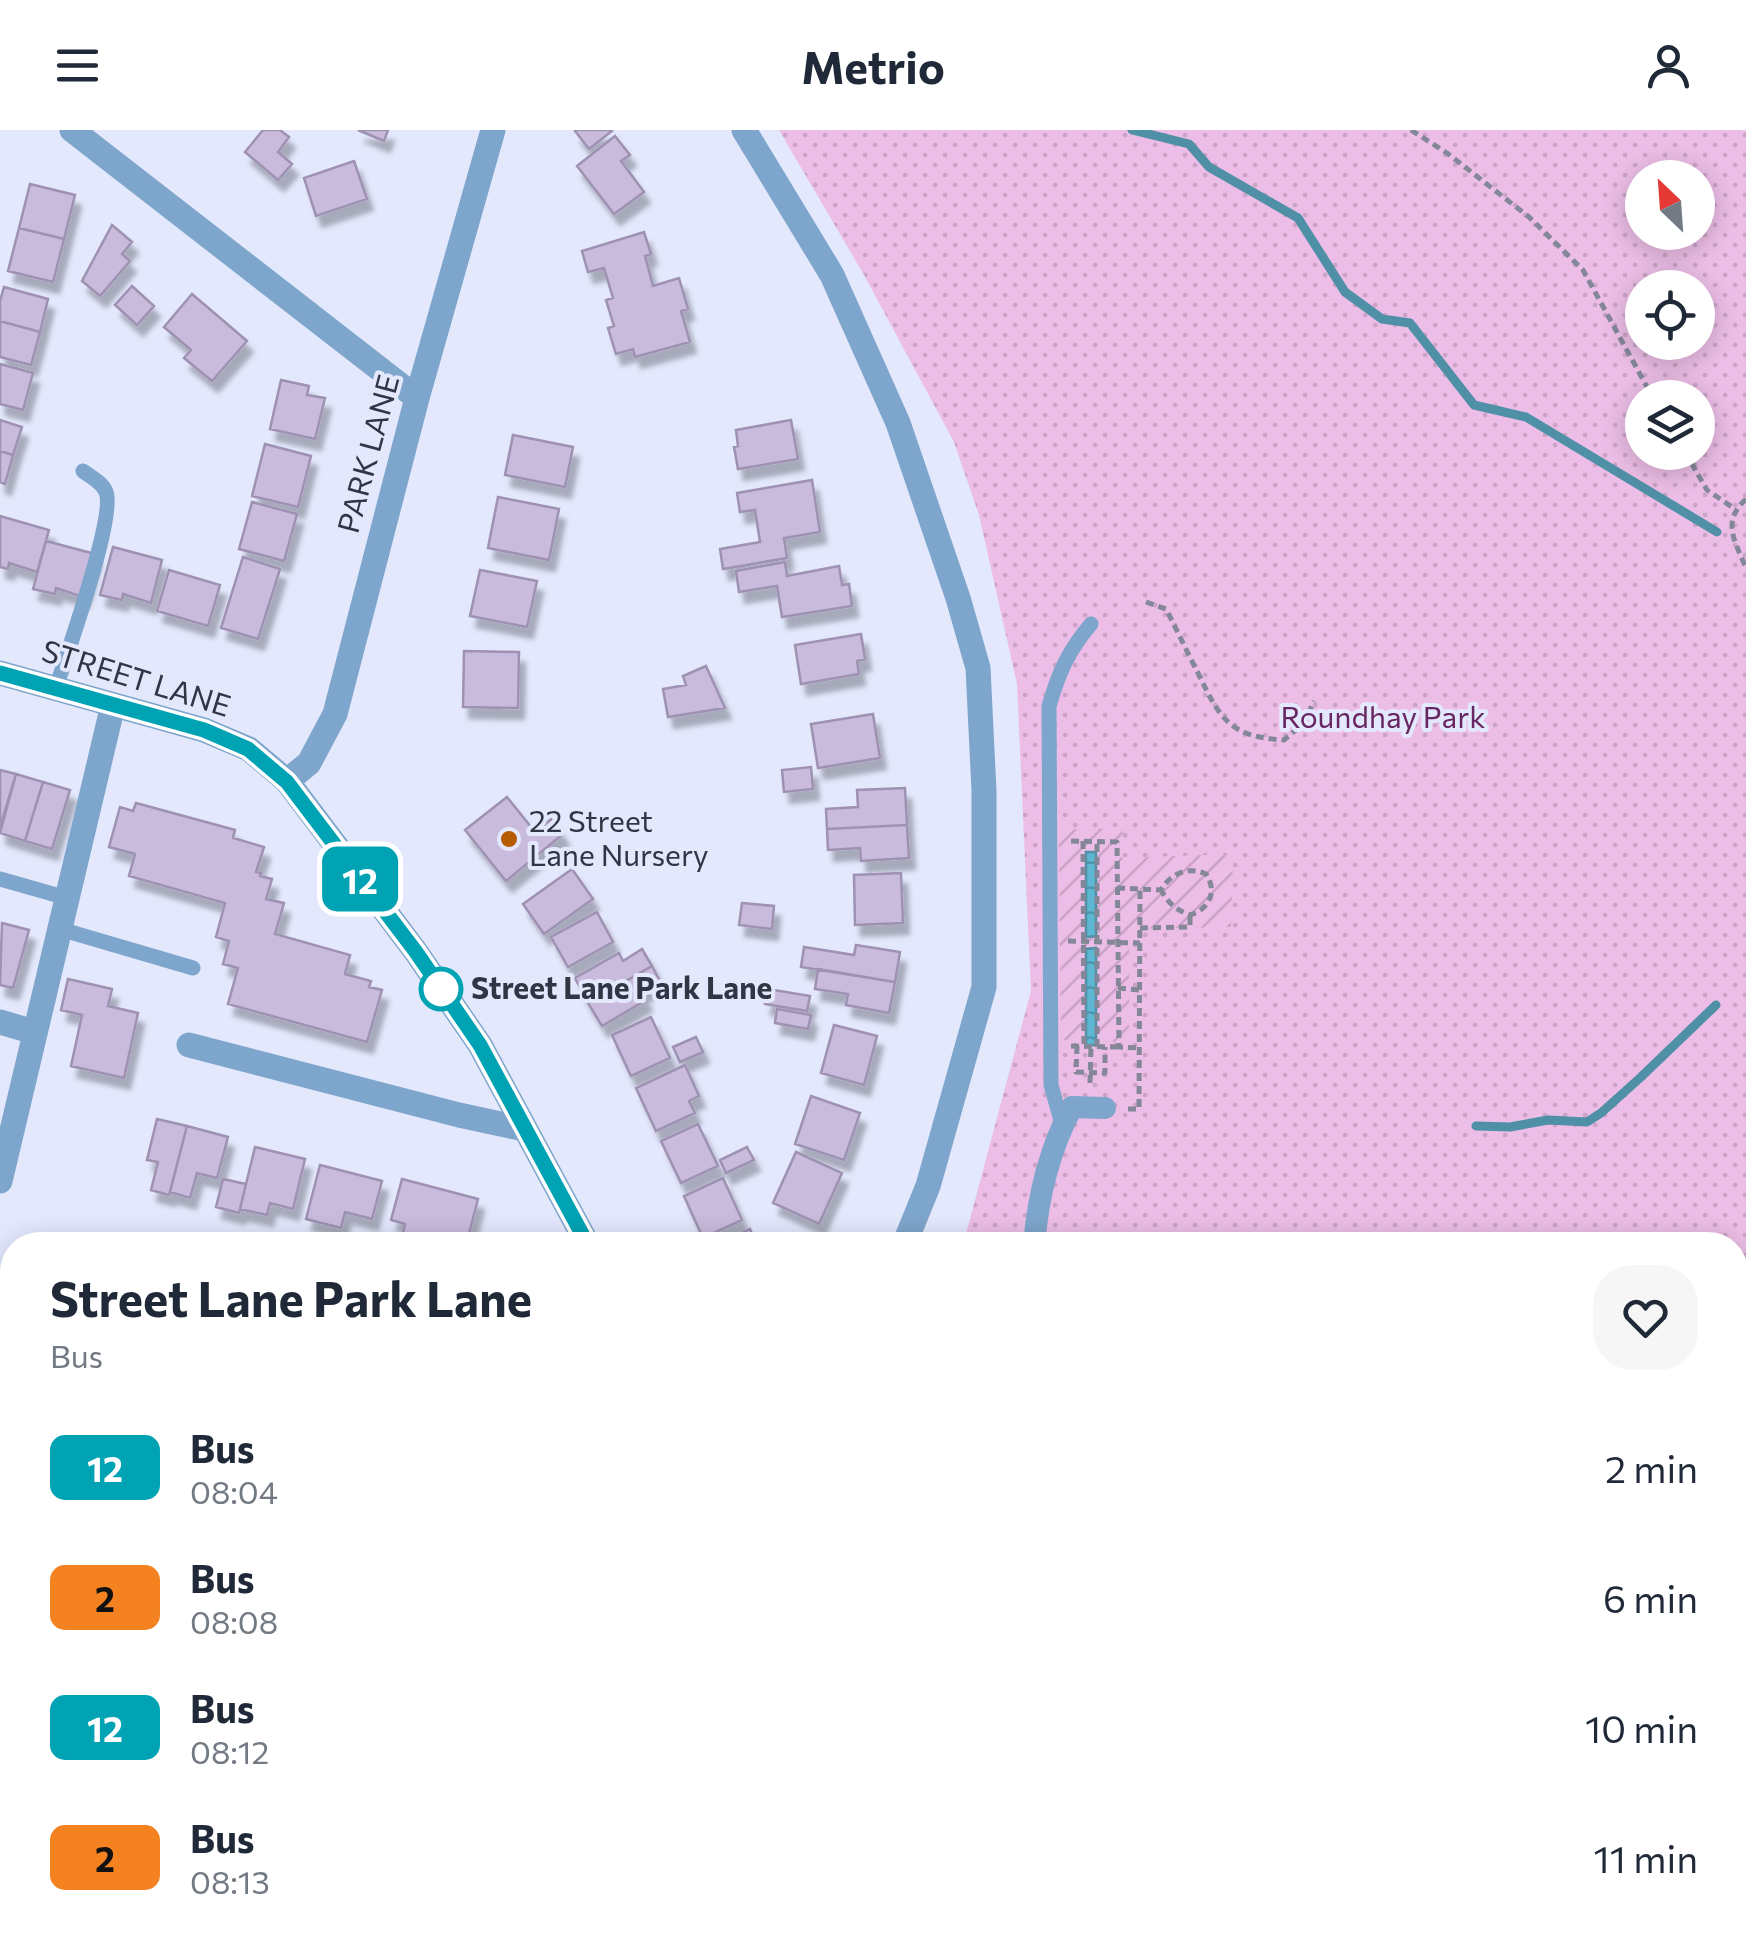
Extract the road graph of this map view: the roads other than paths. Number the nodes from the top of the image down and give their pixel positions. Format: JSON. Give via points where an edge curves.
{"nodes":[{"id":1,"x":72,"y":130,"type":"edge"},
{"id":2,"x":493,"y":130,"type":"edge"},
{"id":3,"x":744,"y":130,"type":"edge"},
{"id":4,"x":417,"y":398,"type":"junction"},
{"id":5,"x":83,"y":471,"type":"dead end"},
{"id":6,"x":1091,"y":624,"type":"dead end"},
{"id":7,"x":0,"y":673,"type":"edge"},
{"id":8,"x":56,"y":688,"type":"junction"},
{"id":9,"x":114,"y":705,"type":"junction"},
{"id":10,"x":287,"y":782,"type":"junction"},
{"id":11,"x":0,"y":879,"type":"edge"},
{"id":12,"x":68,"y":898,"type":"junction"},
{"id":13,"x":60,"y":929,"type":"junction"},
{"id":14,"x":193,"y":968,"type":"dead end"},
{"id":15,"x":0,"y":1022,"type":"edge"},
{"id":16,"x":34,"y":1032,"type":"junction"},
{"id":17,"x":188,"y":1045,"type":"dead end"},
{"id":18,"x":1098,"y":1108,"type":"road end"},
{"id":19,"x":1062,"y":1124,"type":"junction"},
{"id":20,"x":524,"y":1130,"type":"junction"},
{"id":21,"x":0,"y":1180,"type":"edge"},
{"id":22,"x":576,"y":1232,"type":"edge"},
{"id":23,"x":909,"y":1232,"type":"edge"},
{"id":24,"x":1036,"y":1232,"type":"edge"}],
"edges":[{"from":1,"to":4,"type":"street"},
{"from":2,"to":4,"type":"street","name":"PARK LANE"},
{"from":3,"to":23,"type":"street","via":[[832,275],[898,423],[978,668],[984,987]]},
{"from":4,"to":10,"type":"street","name":"PARK LANE","via":[[335,714],[308,763]]},
{"from":5,"to":8,"type":"lane","via":[[107,494],[106,512]]},
{"from":6,"to":19,"type":"lane","via":[[1072,647],[1049,706],[1050,1084]]},
{"from":7,"to":8,"type":"street","name":"STREET LANE"},
{"from":8,"to":9,"type":"street","name":"STREET LANE"},
{"from":9,"to":10,"type":"street","name":"STREET LANE","via":[[248,749]]},
{"from":9,"to":12,"type":"street"},
{"from":10,"to":20,"type":"street","name":"STREET LANE","via":[[480,1045]]},
{"from":11,"to":12,"type":"lane"},
{"from":12,"to":13,"type":"street"},
{"from":13,"to":14,"type":"lane"},
{"from":13,"to":16,"type":"street"},
{"from":15,"to":16,"type":"street"},
{"from":16,"to":21,"type":"street"},
{"from":17,"to":20,"type":"street"},
{"from":18,"to":19,"type":"street","via":[[1072,1107]]},
{"from":19,"to":24,"type":"street"},
{"from":20,"to":22,"type":"street","name":"STREET LANE"}]}
